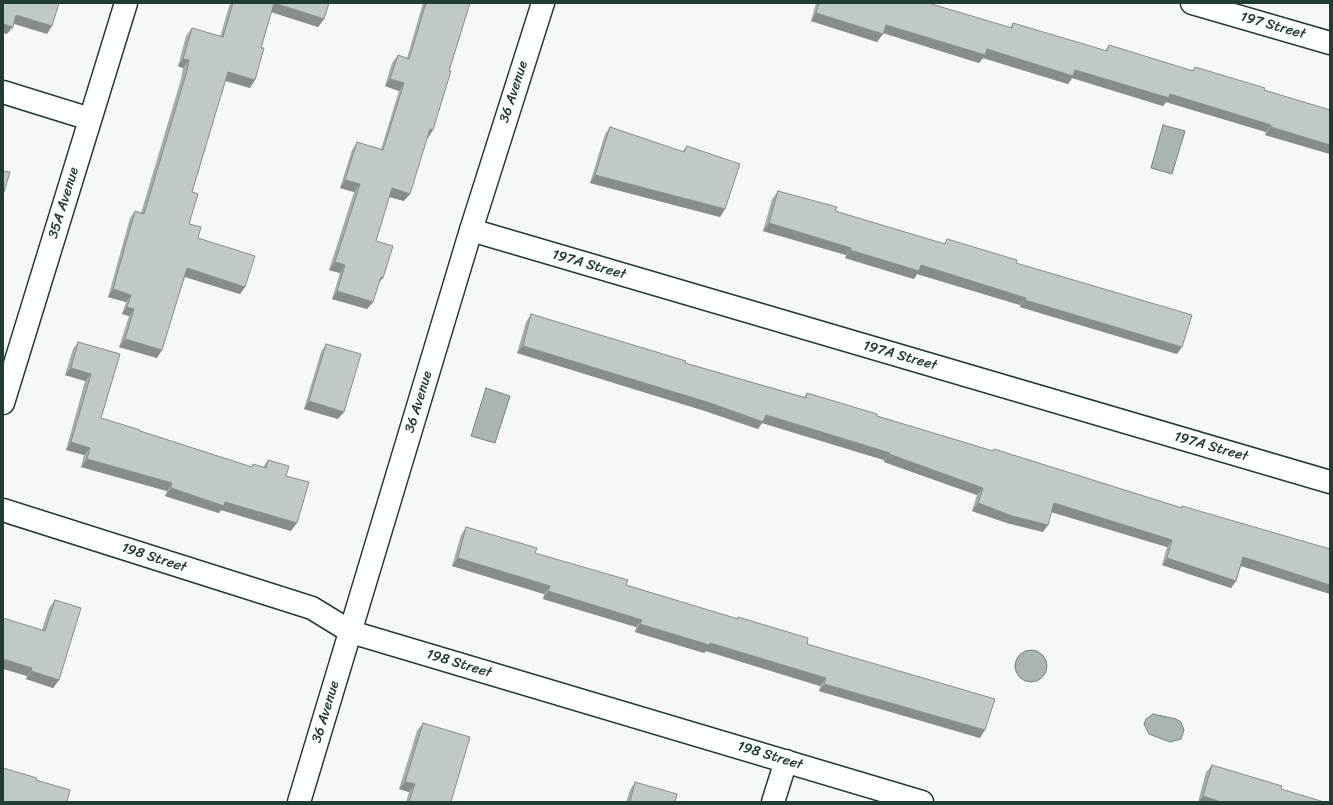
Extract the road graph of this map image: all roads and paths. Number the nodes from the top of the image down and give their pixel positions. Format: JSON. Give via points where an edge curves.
{"nodes":[{"id":1,"x":126,"y":3,"type":"edge"},
{"id":2,"x":543,"y":3,"type":"edge"},
{"id":3,"x":1192,"y":3,"type":"edge"},
{"id":4,"x":1330,"y":43,"type":"edge"},
{"id":5,"x":3,"y":92,"type":"edge"},
{"id":6,"x":90,"y":119,"type":"junction"},
{"id":7,"x":471,"y":230,"type":"junction"},
{"id":8,"x":3,"y":403,"type":"edge"},
{"id":9,"x":1330,"y":482,"type":"edge"},
{"id":10,"x":3,"y":510,"type":"edge"},
{"id":11,"x":351,"y":632,"type":"junction"},
{"id":12,"x":786,"y":761,"type":"junction"},
{"id":13,"x":299,"y":802,"type":"edge"},
{"id":14,"x":773,"y":802,"type":"edge"},
{"id":15,"x":922,"y":802,"type":"edge"}],
"edges":[{"from":1,"to":6,"type":"street","name":"35A Avenue"},
{"from":2,"to":7,"type":"street","name":"36 Avenue"},
{"from":3,"to":4,"type":"street","name":"197 Street"},
{"from":5,"to":6,"type":"street"},
{"from":6,"to":8,"type":"street","name":"35A Avenue"},
{"from":7,"to":9,"type":"street","name":"197A Street"},
{"from":7,"to":11,"type":"street","name":"36 Avenue"},
{"from":10,"to":11,"type":"street","name":"198 Street","via":[[312,608]]},
{"from":11,"to":12,"type":"street","name":"198 Street"},
{"from":11,"to":13,"type":"street","name":"36 Avenue"},
{"from":12,"to":14,"type":"street"},
{"from":12,"to":15,"type":"street","name":"198 Street"}]}
